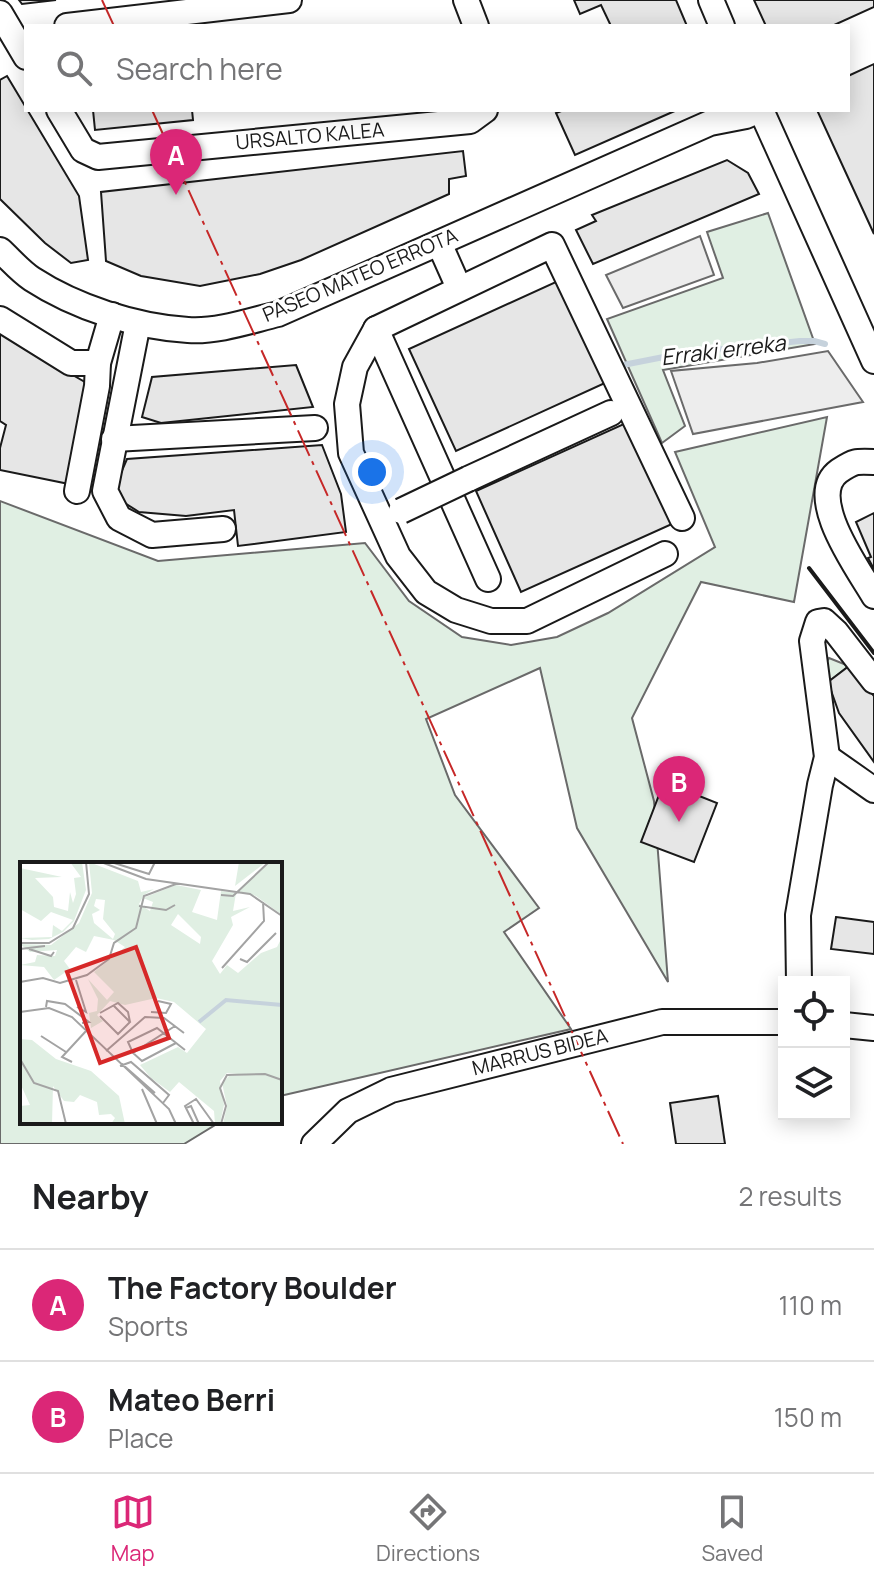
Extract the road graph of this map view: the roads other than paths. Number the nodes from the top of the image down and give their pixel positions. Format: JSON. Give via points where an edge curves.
{"nodes":[{"id":1,"x":289,"y":0,"type":"edge"},
{"id":2,"x":466,"y":0,"type":"edge"},
{"id":3,"x":711,"y":0,"type":"edge"},
{"id":4,"x":0,"y":13,"type":"edge"},
{"id":5,"x":84,"y":24,"type":"edge"},
{"id":6,"x":475,"y":24,"type":"edge"},
{"id":7,"x":721,"y":24,"type":"edge"},
{"id":8,"x":17,"y":45,"type":"edge"},
{"id":9,"x":60,"y":112,"type":"edge"},
{"id":10,"x":482,"y":112,"type":"edge"},
{"id":11,"x":755,"y":112,"type":"edge"},
{"id":12,"x":761,"y":112,"type":"edge"},
{"id":13,"x":726,"y":114,"type":"edge"},
{"id":14,"x":777,"y":147,"type":"junction"},
{"id":15,"x":439,"y":243,"type":"junction"},
{"id":16,"x":0,"y":250,"type":"edge"},
{"id":17,"x":459,"y":288,"type":"junction"},
{"id":18,"x":112,"y":315,"type":"junction"},
{"id":19,"x":0,"y":319,"type":"edge"},
{"id":20,"x":138,"y":323,"type":"junction"},
{"id":21,"x":376,"y":329,"type":"junction"},
{"id":22,"x":874,"y":361,"type":"edge"},
{"id":23,"x":98,"y":363,"type":"junction"},
{"id":24,"x":611,"y":413,"type":"dead end"},
{"id":25,"x":315,"y":428,"type":"dead end"},
{"id":26,"x":114,"y":439,"type":"junction"},
{"id":27,"x":874,"y":462,"type":"edge"},
{"id":28,"x":77,"y":491,"type":"dead end"},
{"id":29,"x":391,"y":516,"type":"junction"},
{"id":30,"x":682,"y":518,"type":"dead end"},
{"id":31,"x":223,"y":529,"type":"dead end"},
{"id":32,"x":665,"y":554,"type":"dead end"},
{"id":33,"x":488,"y":579,"type":"dead end"},
{"id":34,"x":874,"y":596,"type":"edge"},
{"id":35,"x":874,"y":681,"type":"edge"},
{"id":36,"x":827,"y":757,"type":"junction"},
{"id":37,"x":874,"y":790,"type":"edge"},
{"id":38,"x":801,"y":976,"type":"edge"},
{"id":39,"x":778,"y":1023,"type":"edge"},
{"id":40,"x":850,"y":1026,"type":"edge"},
{"id":41,"x":874,"y":1028,"type":"edge"},
{"id":42,"x":314,"y":1144,"type":"edge"}],
"edges":[{"from":1,"to":5,"type":"street"},
{"from":2,"to":6,"type":"street"},
{"from":3,"to":7,"type":"street"},
{"from":4,"to":8,"type":"street"},
{"from":9,"to":10,"type":"street","name":"URSALTO KALEA","via":[[83,150],[98,157],[470,121]]},
{"from":11,"to":13,"type":"street","name":"PASEO MATEO ERROTA"},
{"from":12,"to":14,"type":"street"},
{"from":13,"to":14,"type":"street"},
{"from":13,"to":15,"type":"street","name":"PASEO MATEO ERROTA"},
{"from":14,"to":22,"type":"street"},
{"from":15,"to":17,"type":"street"},
{"from":15,"to":20,"type":"street","name":"PASEO MATEO ERROTA","via":[[278,314],[189,330]]},
{"from":16,"to":18,"type":"street","name":"PASEO MATEO ERROTA","via":[[31,278],[82,306]]},
{"from":17,"to":21,"type":"street"},
{"from":17,"to":30,"type":"street","via":[[552,245]]},
{"from":18,"to":20,"type":"street","name":"PASEO MATEO ERROTA"},
{"from":18,"to":23,"type":"street"},
{"from":19,"to":23,"type":"street","via":[[71,363]]},
{"from":20,"to":26,"type":"street"},
{"from":21,"to":29,"type":"street","via":[[355,367],[347,404],[351,453]]},
{"from":21,"to":33,"type":"street"},
{"from":23,"to":28,"type":"street"},
{"from":24,"to":29,"type":"street","bridge":true},
{"from":25,"to":26,"type":"street"},
{"from":26,"to":31,"type":"street","via":[[105,491],[119,518],[152,535]]},
{"from":27,"to":34,"type":"street","via":[[855,461],[834,474],[826,495],[832,522]]},
{"from":29,"to":32,"type":"street","via":[[398,556],[426,592],[456,610],[491,621],[527,621]]},
{"from":35,"to":36,"type":"street","via":[[836,632],[818,622],[812,641]]},
{"from":36,"to":37,"type":"street"},
{"from":36,"to":38,"type":"street","via":[[790,911],[807,958]]},
{"from":39,"to":42,"type":"street","name":"MARRUS BIDEA","via":[[686,1032],[662,1022],[391,1090],[348,1111]]},
{"from":40,"to":41,"type":"street"}]}
